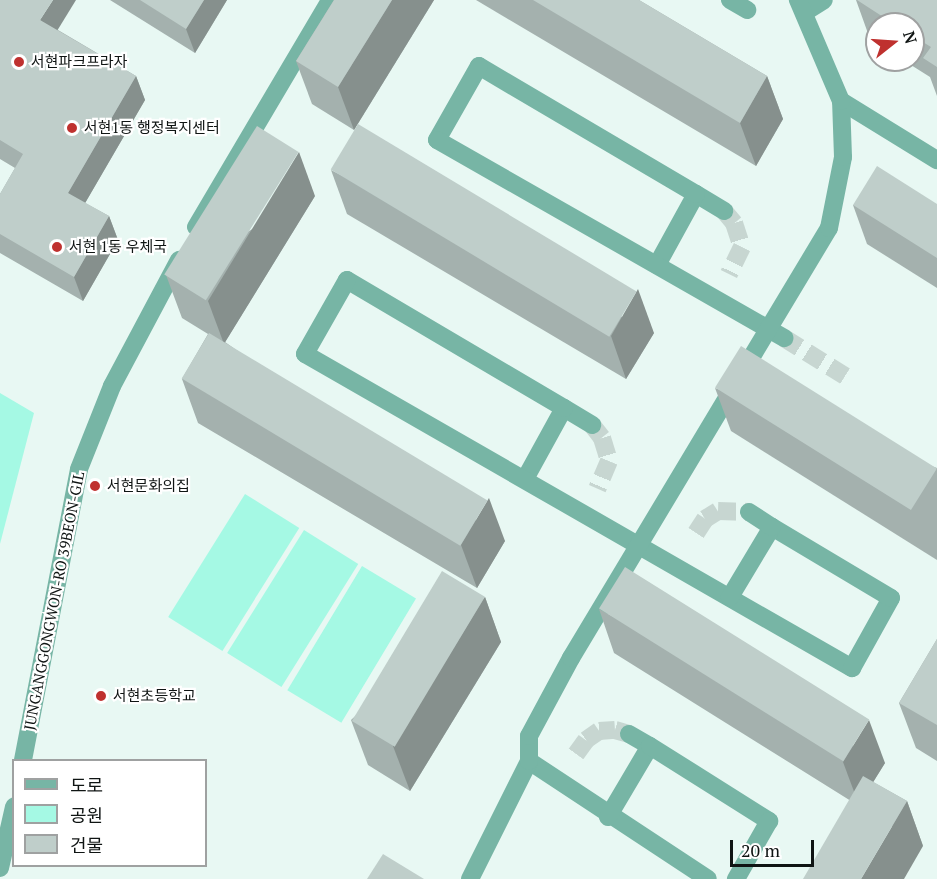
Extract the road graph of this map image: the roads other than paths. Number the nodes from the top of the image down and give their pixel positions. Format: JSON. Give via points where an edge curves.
{"nodes":[{"id":1,"x":330,"y":0,"type":"edge"},
{"id":2,"x":730,"y":0,"type":"edge"},
{"id":3,"x":824,"y":0,"type":"edge"},
{"id":4,"x":801,"y":6,"type":"edge"},
{"id":5,"x":747,"y":10,"type":"dead end"},
{"id":6,"x":841,"y":101,"type":"junction"},
{"id":7,"x":937,"y":160,"type":"edge"},
{"id":8,"x":696,"y":194,"type":"junction"},
{"id":9,"x":724,"y":211,"type":"tunnel mouth"},
{"id":10,"x":657,"y":265,"type":"junction"},
{"id":11,"x":768,"y":327,"type":"junction"},
{"id":12,"x":784,"y":338,"type":"tunnel mouth"},
{"id":13,"x":564,"y":408,"type":"junction"},
{"id":14,"x":592,"y":425,"type":"tunnel mouth"},
{"id":15,"x":525,"y":479,"type":"junction"},
{"id":16,"x":749,"y":512,"type":"tunnel mouth"},
{"id":17,"x":772,"y":526,"type":"junction"},
{"id":18,"x":639,"y":543,"type":"junction"},
{"id":19,"x":730,"y":597,"type":"junction"},
{"id":20,"x":629,"y":734,"type":"tunnel mouth"},
{"id":21,"x":650,"y":746,"type":"junction"},
{"id":22,"x":23,"y":759,"type":"edge"},
{"id":23,"x":529,"y":761,"type":"junction"},
{"id":24,"x":12,"y":816,"type":"edge"},
{"id":25,"x":608,"y":817,"type":"junction"},
{"id":26,"x":0,"y":868,"type":"edge"},
{"id":27,"x":470,"y":879,"type":"edge"},
{"id":28,"x":708,"y":879,"type":"edge"},
{"id":29,"x":736,"y":879,"type":"edge"}],
"edges":[{"from":1,"to":22,"type":"street","name":"JUNGANGGONGWON-RO 39BEON-GIL","via":[[199,221],[112,386],[79,469]]},
{"from":2,"to":5,"type":"street"},
{"from":3,"to":4,"type":"street"},
{"from":4,"to":6,"type":"street"},
{"from":6,"to":7,"type":"street"},
{"from":6,"to":11,"type":"street","via":[[843,157],[829,228]]},
{"from":8,"to":9,"type":"street"},
{"from":8,"to":10,"type":"street"},
{"from":8,"to":10,"type":"street","via":[[479,66],[437,140]]},
{"from":10,"to":11,"type":"street"},
{"from":11,"to":12,"type":"street"},
{"from":11,"to":18,"type":"street"},
{"from":13,"to":14,"type":"street"},
{"from":13,"to":15,"type":"street"},
{"from":13,"to":15,"type":"street","via":[[347,280],[305,354]]},
{"from":15,"to":18,"type":"street"},
{"from":16,"to":17,"type":"street"},
{"from":17,"to":19,"type":"street"},
{"from":17,"to":19,"type":"street","via":[[891,598],[852,668]]},
{"from":18,"to":19,"type":"street"},
{"from":18,"to":23,"type":"street","via":[[529,736]]},
{"from":20,"to":21,"type":"street"},
{"from":21,"to":25,"type":"street"},
{"from":21,"to":29,"type":"street","via":[[769,821]]},
{"from":23,"to":25,"type":"street"},
{"from":23,"to":27,"type":"street"},
{"from":24,"to":26,"type":"street"},
{"from":25,"to":28,"type":"street"}]}
